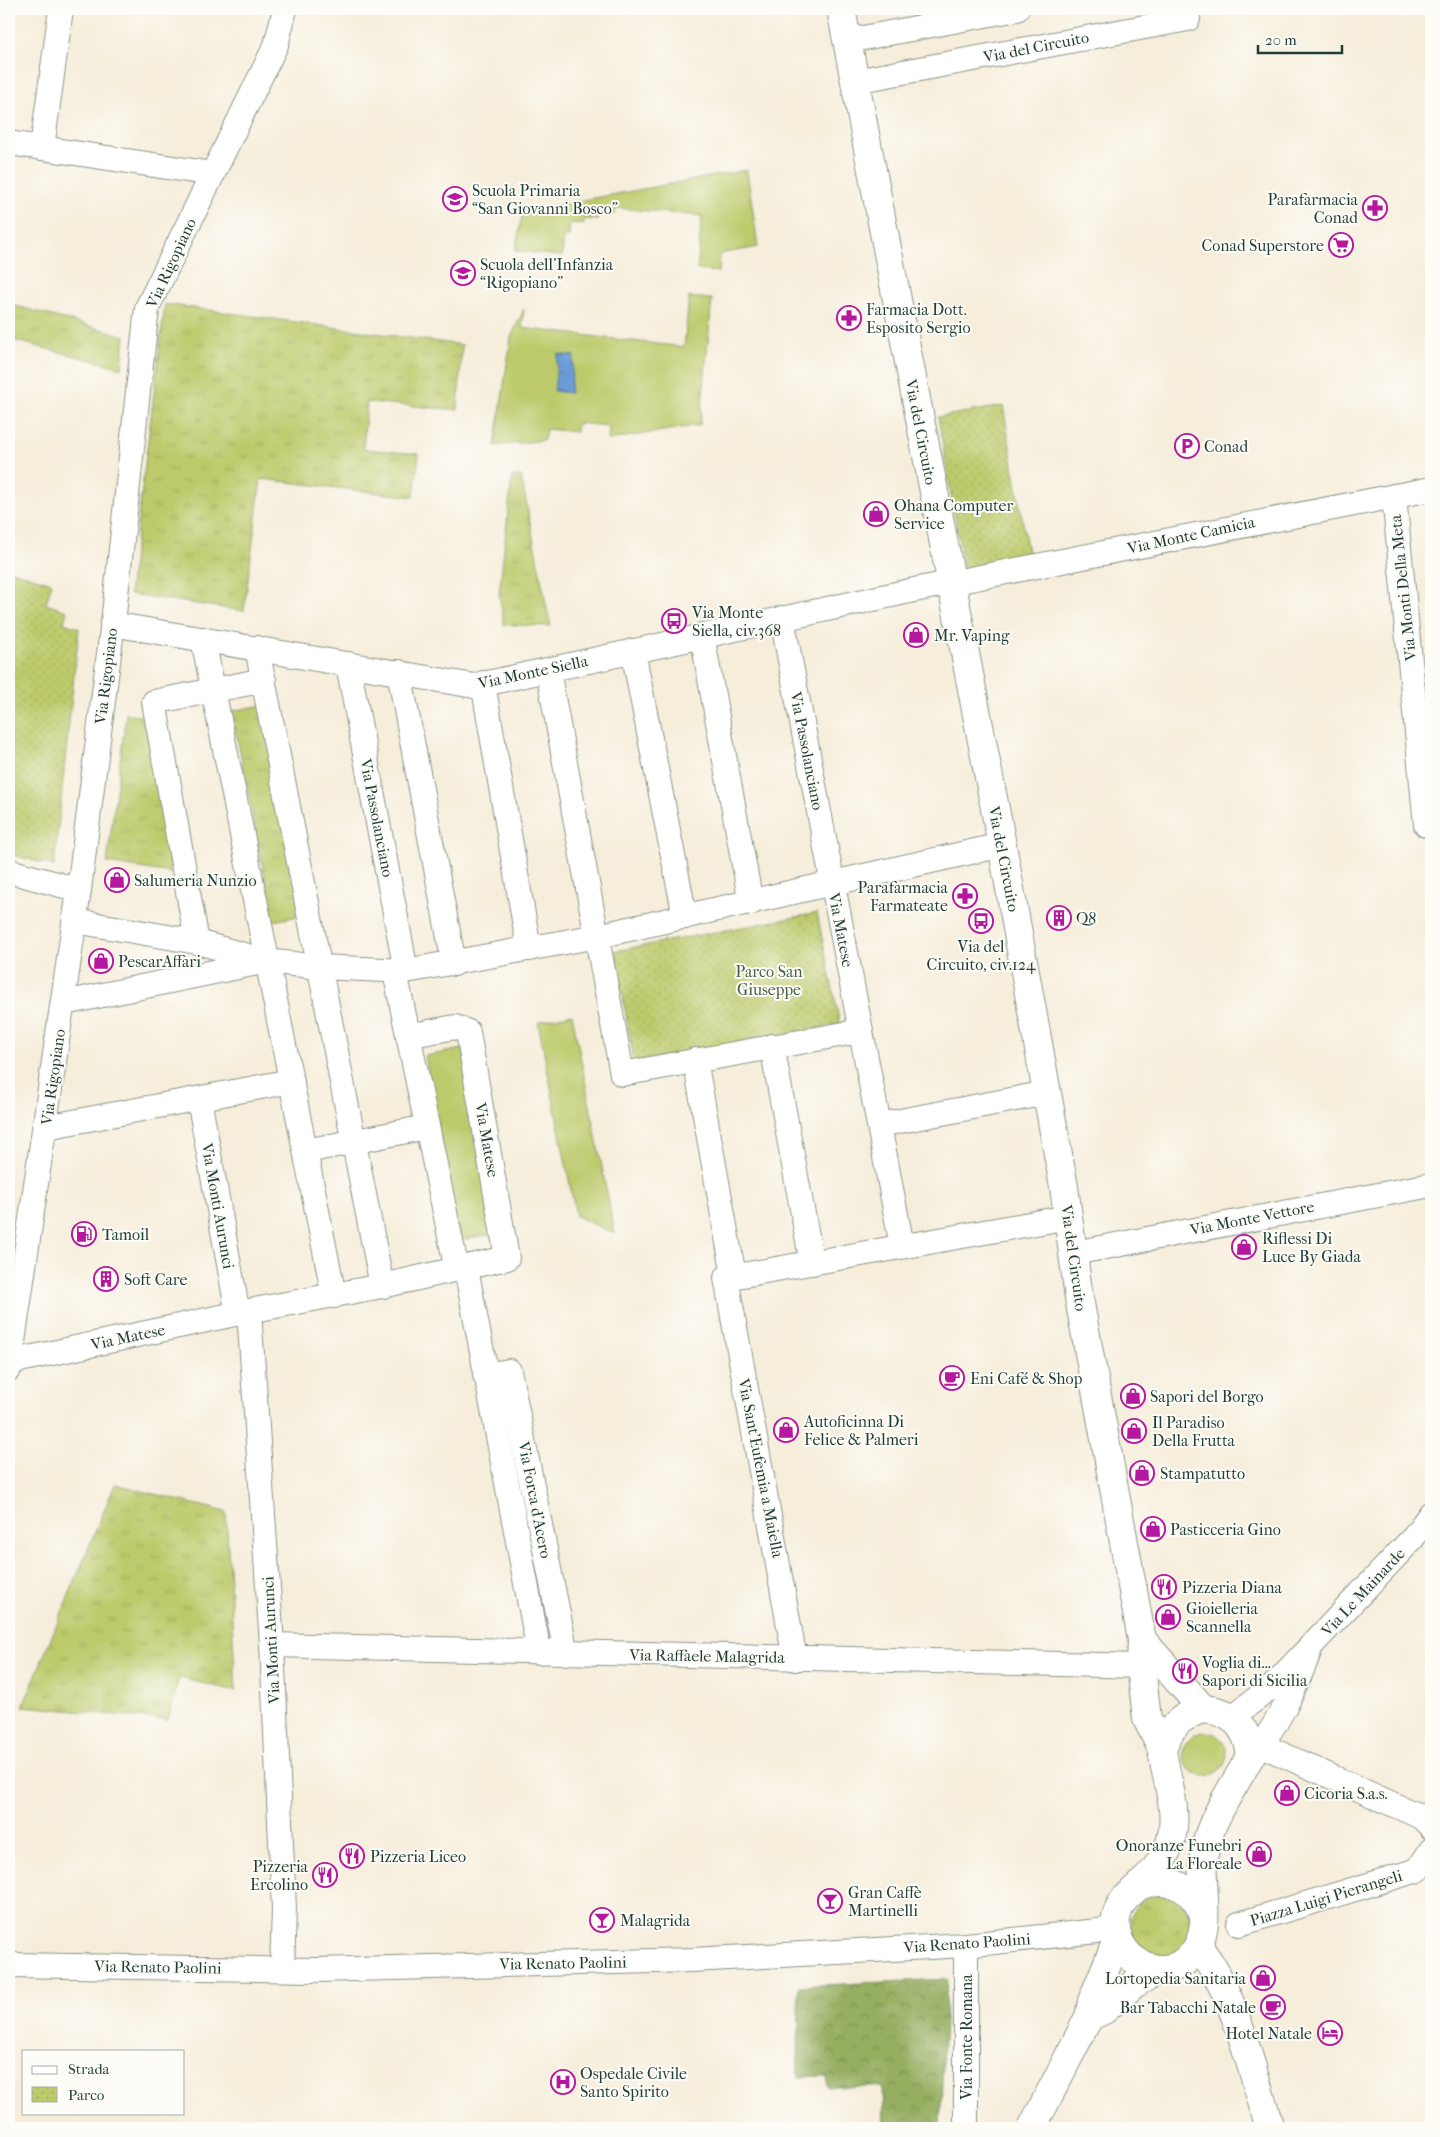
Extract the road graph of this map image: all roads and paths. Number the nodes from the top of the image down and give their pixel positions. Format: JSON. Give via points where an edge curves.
{"nodes":[{"id":1,"x":61,"y":9,"type":"edge"},
{"id":2,"x":286,"y":9,"type":"edge"},
{"id":3,"x":841,"y":9,"type":"edge"},
{"id":4,"x":1017,"y":9,"type":"edge"},
{"id":5,"x":1187,"y":14,"type":"edge"},
{"id":6,"x":847,"y":41,"type":"junction"},
{"id":7,"x":854,"y":81,"type":"junction"},
{"id":8,"x":9,"y":143,"type":"edge"},
{"id":9,"x":42,"y":148,"type":"junction"},
{"id":10,"x":213,"y":174,"type":"junction"},
{"id":11,"x":1431,"y":489,"type":"edge"},
{"id":12,"x":1394,"y":496,"type":"junction"},
{"id":13,"x":950,"y":583,"type":"junction"},
{"id":14,"x":782,"y":618,"type":"junction"},
{"id":15,"x":112,"y":624,"type":"junction"},
{"id":16,"x":702,"y":635,"type":"junction"},
{"id":17,"x":203,"y":639,"type":"junction"},
{"id":18,"x":257,"y":648,"type":"junction"},
{"id":19,"x":633,"y":651,"type":"junction"},
{"id":20,"x":348,"y":664,"type":"junction"},
{"id":21,"x":548,"y":670,"type":"junction"},
{"id":22,"x":399,"y":672,"type":"junction"},
{"id":23,"x":264,"y":680,"type":"junction"},
{"id":24,"x":483,"y":684,"type":"junction"},
{"id":25,"x":212,"y":691,"type":"junction"},
{"id":26,"x":1431,"y":826,"type":"edge"},
{"id":27,"x":1002,"y":845,"type":"junction"},
{"id":28,"x":9,"y":871,"type":"edge"},
{"id":29,"x":832,"y":883,"type":"junction"},
{"id":30,"x":79,"y":890,"type":"junction"},
{"id":31,"x":751,"y":903,"type":"junction"},
{"id":32,"x":685,"y":916,"type":"junction"},
{"id":33,"x":75,"y":921,"type":"junction"},
{"id":34,"x":598,"y":936,"type":"junction"},
{"id":35,"x":197,"y":942,"type":"junction"},
{"id":36,"x":529,"y":949,"type":"junction"},
{"id":37,"x":266,"y":961,"type":"junction"},
{"id":38,"x":454,"y":964,"type":"junction"},
{"id":39,"x":320,"y":967,"type":"junction"},
{"id":40,"x":400,"y":971,"type":"junction"},
{"id":41,"x":64,"y":1003,"type":"junction"},
{"id":42,"x":861,"y":1031,"type":"junction"},
{"id":43,"x":408,"y":1036,"type":"junction"},
{"id":44,"x":772,"y":1046,"type":"junction"},
{"id":45,"x":695,"y":1060,"type":"junction"},
{"id":46,"x":292,"y":1081,"type":"junction"},
{"id":47,"x":1047,"y":1093,"type":"junction"},
{"id":48,"x":199,"y":1099,"type":"junction"},
{"id":49,"x":879,"y":1125,"type":"junction"},
{"id":50,"x":46,"y":1127,"type":"junction"},
{"id":51,"x":427,"y":1127,"type":"junction"},
{"id":52,"x":354,"y":1142,"type":"junction"},
{"id":53,"x":306,"y":1151,"type":"junction"},
{"id":54,"x":1431,"y":1185,"type":"edge"},
{"id":55,"x":1069,"y":1217,"type":"junction"},
{"id":56,"x":902,"y":1246,"type":"junction"},
{"id":57,"x":1074,"y":1253,"type":"junction"},
{"id":58,"x":812,"y":1263,"type":"junction"},
{"id":59,"x":462,"y":1269,"type":"junction"},
{"id":60,"x":730,"y":1277,"type":"junction"},
{"id":61,"x":382,"y":1286,"type":"junction"},
{"id":62,"x":334,"y":1296,"type":"junction"},
{"id":63,"x":243,"y":1313,"type":"junction"},
{"id":64,"x":10,"y":1366,"type":"edge"},
{"id":65,"x":486,"y":1375,"type":"junction"},
{"id":66,"x":1431,"y":1513,"type":"edge"},
{"id":67,"x":272,"y":1645,"type":"junction"},
{"id":68,"x":1312,"y":1646,"type":"junction"},
{"id":69,"x":539,"y":1652,"type":"junction"},
{"id":70,"x":566,"y":1653,"type":"junction"},
{"id":71,"x":1142,"y":1653,"type":"junction"},
{"id":72,"x":795,"y":1659,"type":"junction"},
{"id":73,"x":1203,"y":1709,"type":"junction"},
{"id":74,"x":1232,"y":1716,"type":"junction"},
{"id":75,"x":1162,"y":1749,"type":"junction"},
{"id":76,"x":1256,"y":1750,"type":"junction"},
{"id":77,"x":1431,"y":1827,"type":"edge"},
{"id":78,"x":1431,"y":1850,"type":"edge"},
{"id":79,"x":1140,"y":1885,"type":"junction"},
{"id":80,"x":1204,"y":1916,"type":"junction"},
{"id":81,"x":1239,"y":1924,"type":"dead end"},
{"id":82,"x":1117,"y":1934,"type":"junction"},
{"id":83,"x":966,"y":1945,"type":"junction"},
{"id":84,"x":1198,"y":1947,"type":"junction"},
{"id":85,"x":9,"y":1965,"type":"edge"},
{"id":86,"x":282,"y":1969,"type":"junction"},
{"id":87,"x":1160,"y":1969,"type":"junction"},
{"id":88,"x":1089,"y":2016,"type":"junction"},
{"id":89,"x":966,"y":2128,"type":"edge"},
{"id":90,"x":1032,"y":2128,"type":"edge"},
{"id":91,"x":1270,"y":2128,"type":"edge"}],
"edges":[{"from":1,"to":9,"type":"street"},
{"from":2,"to":10,"type":"street","name":"Via Rigopiano","via":[[276,45]]},
{"from":3,"to":6,"type":"main road","name":"Via del Circuito"},
{"from":4,"to":6,"type":"street"},
{"from":5,"to":7,"type":"street","name":"Via del Circuito"},
{"from":6,"to":7,"type":"main road","name":"Via del Circuito"},
{"from":7,"to":13,"type":"main road","name":"Via del Circuito"},
{"from":8,"to":9,"type":"street"},
{"from":9,"to":10,"type":"street"},
{"from":10,"to":15,"type":"street","name":"Via Rigopiano","via":[[147,308]]},
{"from":11,"to":12,"type":"street","name":"Via Monte Camicia"},
{"from":12,"to":13,"type":"street","name":"Via Monte Camicia"},
{"from":12,"to":26,"type":"street","name":"Via Monti Della Meta","via":[[1426,825]]},
{"from":13,"to":14,"type":"street","name":"Via Monte Siella"},
{"from":13,"to":27,"type":"main road","name":"Via del Circuito"},
{"from":14,"to":16,"type":"street","name":"Via Monte Siella"},
{"from":14,"to":29,"type":"street","name":"Via Passolanciano"},
{"from":15,"to":17,"type":"street","name":"Via Monte Siella"},
{"from":15,"to":30,"type":"street","name":"Via Rigopiano"},
{"from":16,"to":19,"type":"street","name":"Via Monte Siella"},
{"from":16,"to":31,"type":"street"},
{"from":17,"to":18,"type":"street","name":"Via Monte Siella"},
{"from":17,"to":25,"type":"street"},
{"from":18,"to":20,"type":"street","name":"Via Monte Siella"},
{"from":18,"to":23,"type":"street"},
{"from":19,"to":21,"type":"street","name":"Via Monte Siella"},
{"from":19,"to":32,"type":"street"},
{"from":20,"to":22,"type":"street","name":"Via Monte Siella"},
{"from":20,"to":40,"type":"street","name":"Via Passolanciano"},
{"from":21,"to":24,"type":"street","name":"Via Monte Siella"},
{"from":21,"to":34,"type":"street"},
{"from":22,"to":24,"type":"street","name":"Via Monte Siella","via":[[474,686]]},
{"from":22,"to":38,"type":"street"},
{"from":23,"to":25,"type":"street"},
{"from":23,"to":39,"type":"street"},
{"from":24,"to":36,"type":"street"},
{"from":25,"to":35,"type":"street","via":[[154,702]]},
{"from":25,"to":37,"type":"street"},
{"from":27,"to":29,"type":"street"},
{"from":27,"to":47,"type":"main road","name":"Via del Circuito"},
{"from":28,"to":30,"type":"street"},
{"from":29,"to":31,"type":"street"},
{"from":29,"to":42,"type":"street","name":"Via Matese"},
{"from":30,"to":33,"type":"street","name":"Via Rigopiano"},
{"from":31,"to":32,"type":"street"},
{"from":32,"to":34,"type":"street"},
{"from":33,"to":35,"type":"street"},
{"from":33,"to":41,"type":"street","name":"Via Rigopiano"},
{"from":34,"to":36,"type":"street"},
{"from":34,"to":45,"type":"street","via":[[622,1074]]},
{"from":35,"to":37,"type":"street"},
{"from":36,"to":38,"type":"street"},
{"from":37,"to":39,"type":"street"},
{"from":37,"to":41,"type":"street"},
{"from":37,"to":46,"type":"street"},
{"from":38,"to":40,"type":"street"},
{"from":39,"to":40,"type":"street"},
{"from":39,"to":52,"type":"street"},
{"from":40,"to":43,"type":"street"},
{"from":41,"to":50,"type":"street","name":"Via Rigopiano"},
{"from":42,"to":44,"type":"street"},
{"from":42,"to":49,"type":"street","name":"Via Matese"},
{"from":43,"to":51,"type":"street"},
{"from":43,"to":59,"type":"street","name":"Via Matese","via":[[455,1027],[468,1032],[507,1258]]},
{"from":44,"to":45,"type":"street"},
{"from":44,"to":58,"type":"street"},
{"from":45,"to":60,"type":"street"},
{"from":46,"to":48,"type":"street"},
{"from":46,"to":53,"type":"street"},
{"from":47,"to":49,"type":"street"},
{"from":47,"to":55,"type":"main road","name":"Via del Circuito"},
{"from":48,"to":50,"type":"street"},
{"from":48,"to":63,"type":"street","name":"Via Monti Aurunci"},
{"from":49,"to":56,"type":"street","name":"Via Matese"},
{"from":50,"to":64,"type":"street","name":"Via Rigopiano"},
{"from":51,"to":52,"type":"street"},
{"from":51,"to":59,"type":"street"},
{"from":52,"to":53,"type":"street"},
{"from":52,"to":61,"type":"street"},
{"from":53,"to":62,"type":"street"},
{"from":54,"to":57,"type":"street","name":"Via Monte Vettore"},
{"from":55,"to":56,"type":"street"},
{"from":55,"to":57,"type":"main road","name":"Via del Circuito"},
{"from":56,"to":58,"type":"street"},
{"from":57,"to":71,"type":"main road","name":"Via del Circuito","via":[[1079,1298]]},
{"from":58,"to":60,"type":"street"},
{"from":59,"to":61,"type":"street","name":"Via Matese"},
{"from":59,"to":65,"type":"street","name":"Via Forca d'Acero"},
{"from":60,"to":72,"type":"street","name":"Via Sant'Eufemia a Maiella"},
{"from":61,"to":62,"type":"street","name":"Via Matese"},
{"from":62,"to":63,"type":"street","name":"Via Matese"},
{"from":63,"to":64,"type":"street","name":"Via Matese"},
{"from":63,"to":67,"type":"street","name":"Via Monti Aurunci"},
{"from":65,"to":69,"type":"street","name":"Via Forca d'Acero"},
{"from":65,"to":70,"type":"street","name":"Via Forca d'Acero","via":[[509,1371]]},
{"from":66,"to":68,"type":"street","name":"Via Le Mainarde","via":[[1412,1539]]},
{"from":67,"to":69,"type":"street","name":"Via Raffaele Malagrida"},
{"from":67,"to":86,"type":"street","name":"Via Monti Aurunci","via":[[284,1909]]},
{"from":68,"to":74,"type":"street","name":"Via Le Mainarde","via":[[1273,1686]]},
{"from":68,"to":76,"type":"street","name":"Via Le Mainarde","via":[[1299,1680]]},
{"from":69,"to":70,"type":"street","name":"Via Raffaele Malagrida"},
{"from":70,"to":72,"type":"street","name":"Via Raffaele Malagrida"},
{"from":71,"to":72,"type":"street","name":"Via Raffaele Malagrida"},
{"from":71,"to":73,"type":"main road"},
{"from":71,"to":75,"type":"main road","name":"Via del Circuito","via":[[1147,1719]]},
{"from":73,"to":74,"type":"main road","via":[[1218,1710]]},
{"from":73,"to":75,"type":"main road","via":[[1182,1718],[1170,1731]]},
{"from":74,"to":76,"type":"main road"},
{"from":75,"to":79,"type":"main road","via":[[1173,1809],[1173,1834],[1166,1852]]},
{"from":76,"to":77,"type":"street","via":[[1421,1817]]},
{"from":76,"to":80,"type":"main road","via":[[1219,1813],[1206,1843],[1202,1866]]},
{"from":78,"to":81,"type":"street","name":"Piazza Luigi Pierangeli","via":[[1418,1870]]},
{"from":79,"to":80,"type":"main road","via":[[1167,1880],[1180,1885],[1191,1892]]},
{"from":79,"to":82,"type":"main road","via":[[1124,1898],[1119,1908]]},
{"from":80,"to":84,"type":"main road"},
{"from":82,"to":83,"type":"street","name":"Via Renato Paolini"},
{"from":82,"to":87,"type":"main road","via":[[1134,1960]]},
{"from":82,"to":88,"type":"main road"},
{"from":83,"to":86,"type":"street","name":"Via Renato Paolini","via":[[692,1960]]},
{"from":83,"to":89,"type":"street","name":"Via Fonte Romana"},
{"from":84,"to":87,"type":"main road","via":[[1176,1966]]},
{"from":84,"to":91,"type":"main road","via":[[1212,1962],[1233,2012]]},
{"from":85,"to":86,"type":"street","name":"Via Renato Paolini"},
{"from":87,"to":88,"type":"main road","via":[[1134,1984],[1104,2010]]},
{"from":88,"to":90,"type":"main road"}]}
